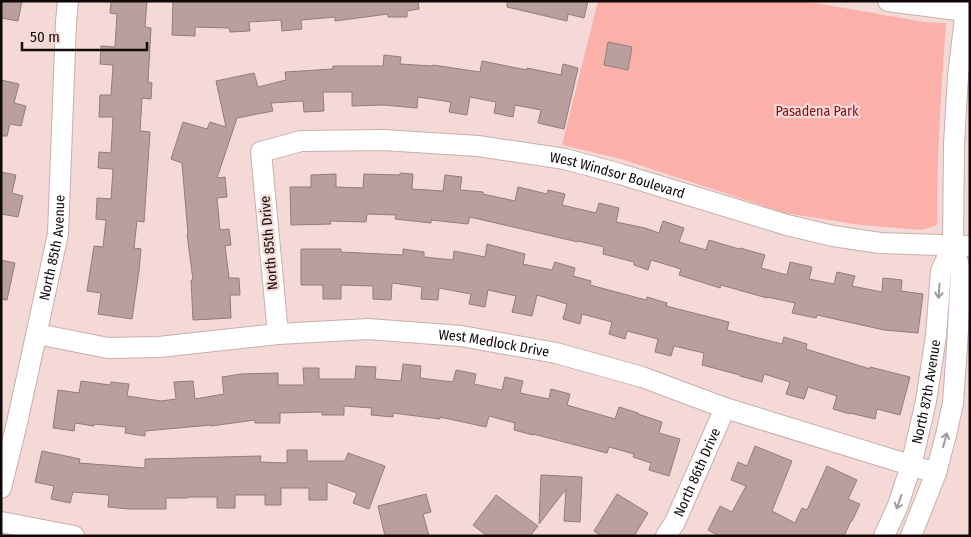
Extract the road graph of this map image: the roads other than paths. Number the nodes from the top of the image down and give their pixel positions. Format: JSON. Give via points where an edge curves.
{"nodes":[{"id":1,"x":68,"y":1,"type":"edge"},
{"id":2,"x":888,"y":1,"type":"edge"},
{"id":3,"x":966,"y":6,"type":"edge"},
{"id":4,"x":261,"y":152,"type":"joint"},
{"id":5,"x":961,"y":245,"type":"edge"},
{"id":6,"x":36,"y":334,"type":"junction"},
{"id":7,"x":278,"y":334,"type":"junction"},
{"id":8,"x":725,"y":408,"type":"junction"},
{"id":9,"x":911,"y":466,"type":"junction"},
{"id":10,"x":936,"y":473,"type":"junction"},
{"id":11,"x":1,"y":488,"type":"edge"},
{"id":12,"x":1,"y":522,"type":"edge"},
{"id":13,"x":74,"y":536,"type":"edge"},
{"id":14,"x":666,"y":536,"type":"edge"},
{"id":15,"x":884,"y":536,"type":"edge"},
{"id":16,"x":911,"y":536,"type":"edge"}],
"edges":[{"from":1,"to":6,"type":"street","name":"North 85th Avenue","via":[[58,234]]},
{"from":2,"to":3,"type":"street"},
{"from":3,"to":5,"type":"street","name":"North 87th Avenue","via":[[954,134]]},
{"from":4,"to":5,"type":"street","name":"West Windsor Boulevard","via":[[301,142],[383,140],[478,146],[565,159],[788,226],[833,236],[880,242]]},
{"from":4,"to":7,"type":"street","name":"North 85th Drive"},
{"from":5,"to":9,"type":"street","name":"North 87th Avenue","one_way":true,"via":[[940,271],[936,336]]},
{"from":10,"to":5,"type":"street","name":"North 87th Avenue","one_way":true,"via":[[953,403]]},
{"from":6,"to":7,"type":"street","name":"West Medlock Drive","via":[[108,348],[159,347]]},
{"from":6,"to":11,"type":"street","name":"North 85th Avenue"},
{"from":7,"to":8,"type":"street","name":"West Medlock Drive","via":[[368,329],[461,336],[556,353],[642,377]]},
{"from":8,"to":9,"type":"street","name":"West Medlock Drive"},
{"from":8,"to":14,"type":"street","name":"North 86th Drive"},
{"from":9,"to":10,"type":"street","name":"West Medlock Drive"},
{"from":9,"to":15,"type":"street","name":"North 87th Avenue","one_way":true},
{"from":10,"to":16,"type":"street","name":"North 87th Avenue"},
{"from":12,"to":13,"type":"street"}]}
